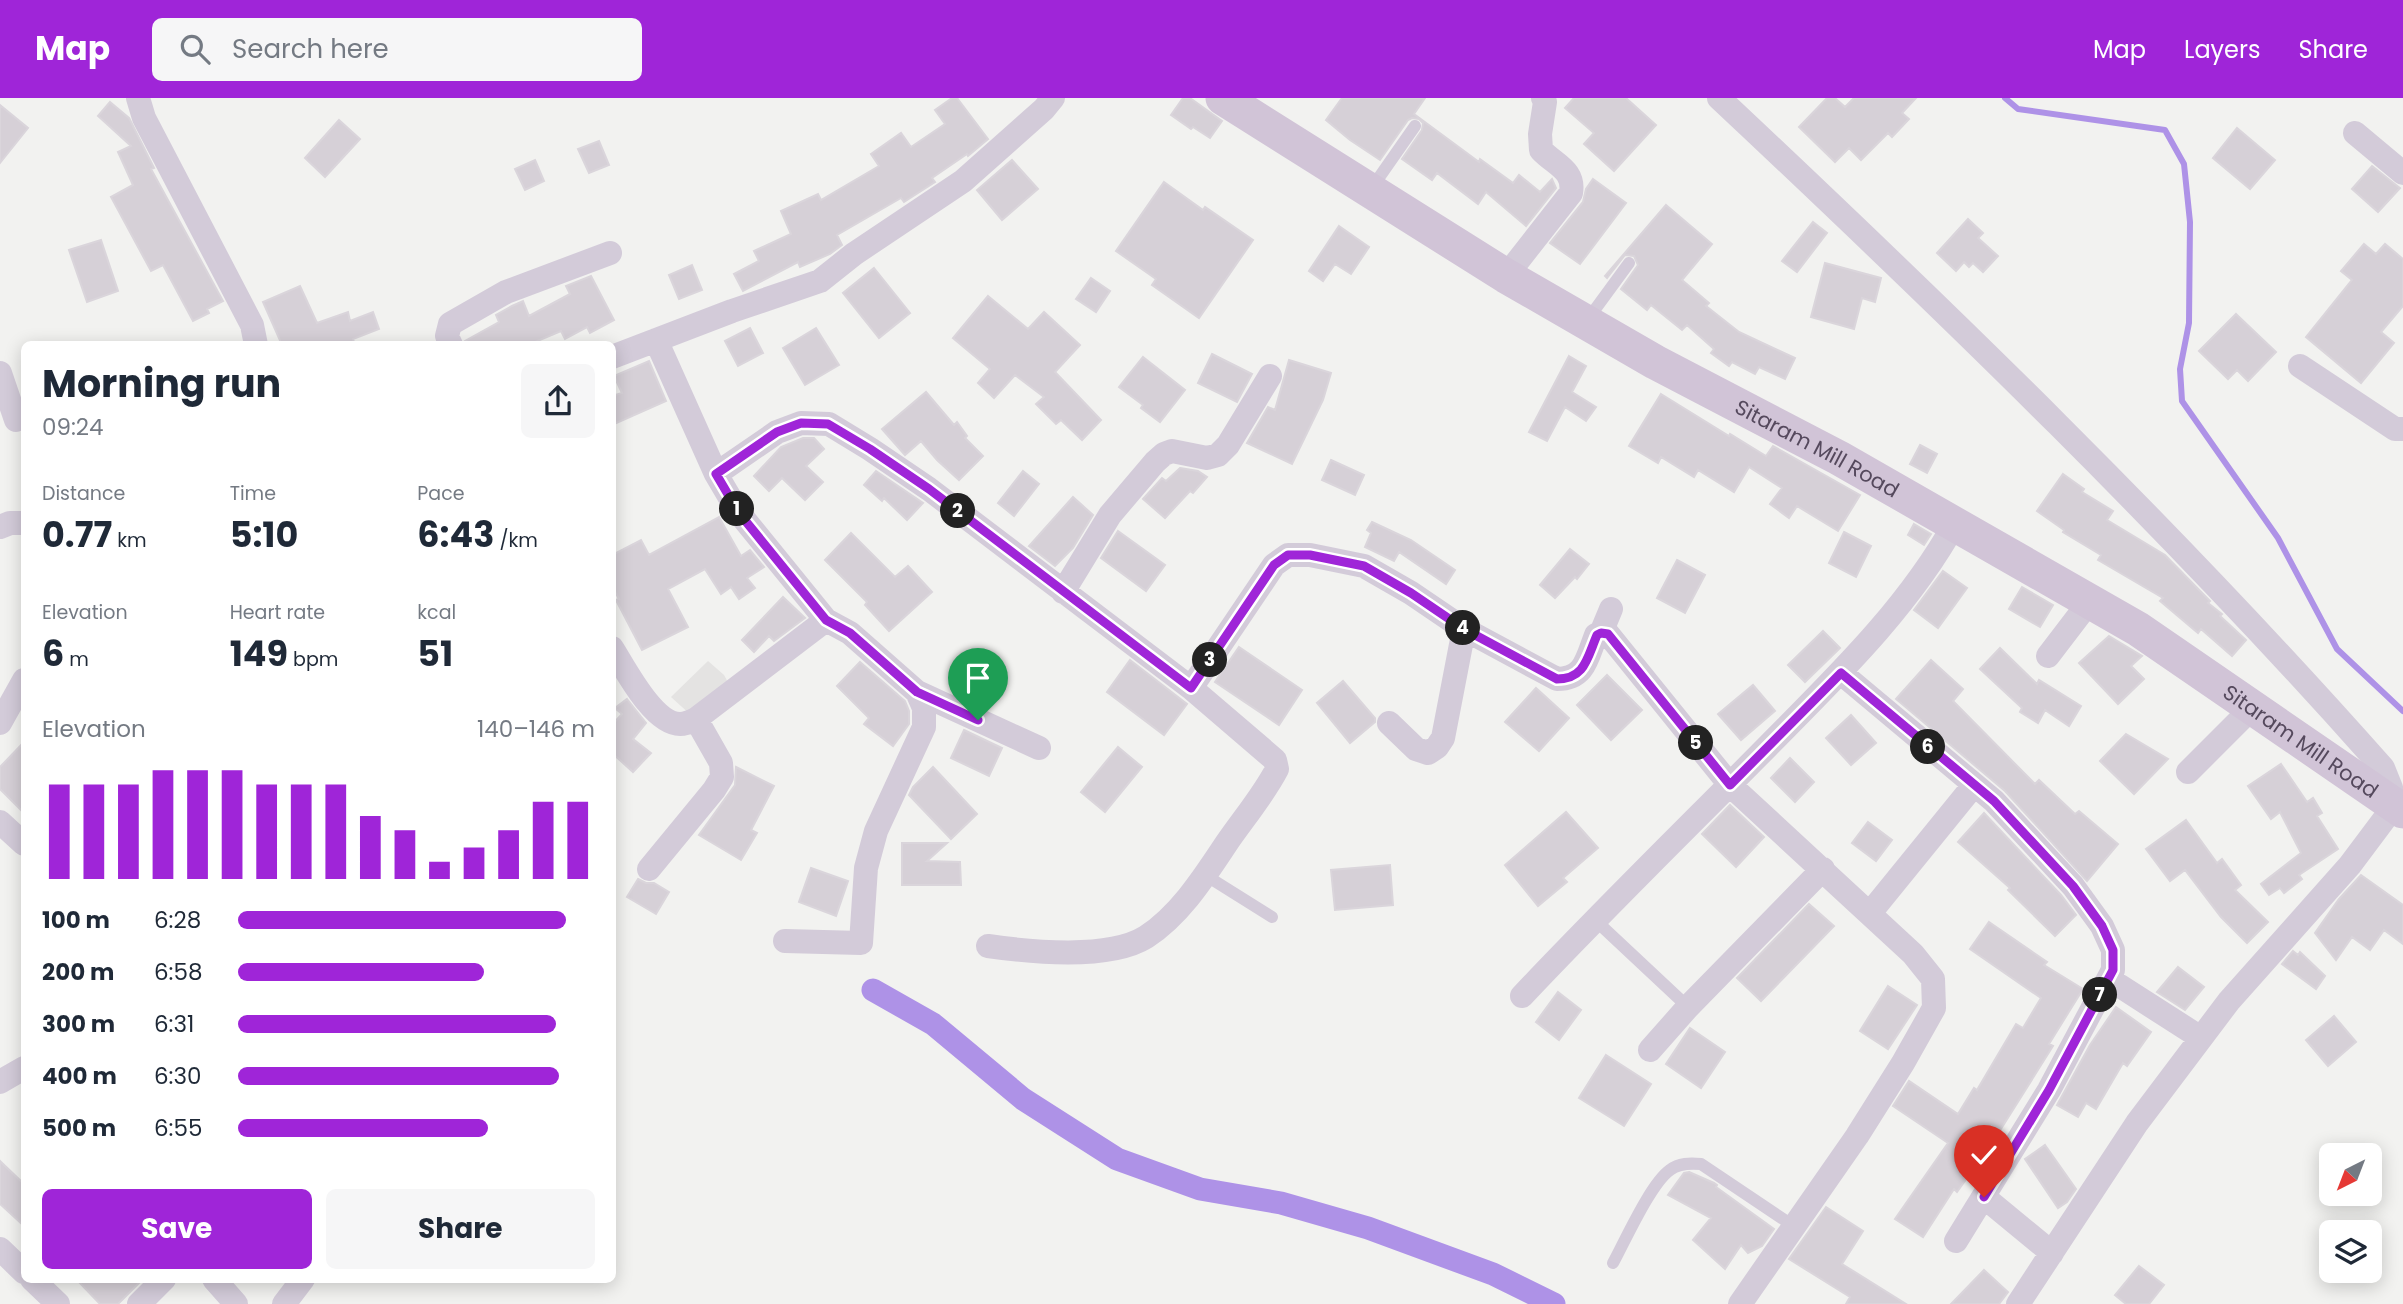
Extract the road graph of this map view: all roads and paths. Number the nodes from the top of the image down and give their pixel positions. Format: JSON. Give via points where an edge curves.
{"nodes":[{"id":1,"x":138,"y":98,"type":"edge"},
{"id":2,"x":1053,"y":98,"type":"edge"},
{"id":3,"x":1223,"y":98,"type":"edge"},
{"id":4,"x":1543,"y":98,"type":"edge"},
{"id":5,"x":1718,"y":98,"type":"edge"},
{"id":6,"x":1415,"y":126,"type":"dead end"},
{"id":7,"x":2355,"y":133,"type":"dead end"},
{"id":8,"x":2403,"y":173,"type":"edge"},
{"id":9,"x":1370,"y":191,"type":"junction"},
{"id":10,"x":610,"y":253,"type":"dead end"},
{"id":11,"x":1629,"y":263,"type":"dead end"},
{"id":12,"x":1506,"y":276,"type":"junction"},
{"id":13,"x":1586,"y":322,"type":"junction"},
{"id":14,"x":656,"y":340,"type":"junction"},
{"id":15,"x":256,"y":341,"type":"edge"},
{"id":16,"x":449,"y":341,"type":"edge"},
{"id":17,"x":616,"y":355,"type":"edge"},
{"id":18,"x":2300,"y":366,"type":"dead end"},
{"id":19,"x":0,"y":373,"type":"edge"},
{"id":20,"x":1270,"y":376,"type":"dead end"},
{"id":21,"x":13,"y":420,"type":"edge"},
{"id":22,"x":2403,"y":429,"type":"edge"},
{"id":23,"x":716,"y":474,"type":"junction"},
{"id":24,"x":21,"y":523,"type":"edge"},
{"id":25,"x":1955,"y":523,"type":"junction"},
{"id":26,"x":0,"y":527,"type":"edge"},
{"id":27,"x":1063,"y":592,"type":"junction"},
{"id":28,"x":2090,"y":601,"type":"junction"},
{"id":29,"x":1611,"y":609,"type":"dead end"},
{"id":30,"x":826,"y":620,"type":"junction"},
{"id":31,"x":1464,"y":629,"type":"junction"},
{"id":32,"x":1601,"y":633,"type":"junction"},
{"id":33,"x":616,"y":654,"type":"edge"},
{"id":34,"x":2048,"y":656,"type":"dead end"},
{"id":35,"x":1841,"y":673,"type":"junction"},
{"id":36,"x":21,"y":685,"type":"edge"},
{"id":37,"x":1191,"y":688,"type":"junction"},
{"id":38,"x":917,"y":692,"type":"junction"},
{"id":39,"x":2253,"y":707,"type":"junction"},
{"id":40,"x":696,"y":719,"type":"junction"},
{"id":41,"x":0,"y":723,"type":"edge"},
{"id":42,"x":1389,"y":723,"type":"dead end"},
{"id":43,"x":1040,"y":748,"type":"dead end"},
{"id":44,"x":2188,"y":772,"type":"dead end"},
{"id":45,"x":1730,"y":785,"type":"junction"},
{"id":46,"x":1974,"y":785,"type":"junction"},
{"id":47,"x":2399,"y":808,"type":"edge"},
{"id":48,"x":0,"y":822,"type":"edge"},
{"id":49,"x":21,"y":841,"type":"edge"},
{"id":50,"x":649,"y":869,"type":"dead end"},
{"id":51,"x":1823,"y":869,"type":"junction"},
{"id":52,"x":1205,"y":875,"type":"junction"},
{"id":53,"x":1870,"y":913,"type":"junction"},
{"id":54,"x":1272,"y":917,"type":"dead end"},
{"id":55,"x":1594,"y":919,"type":"junction"},
{"id":56,"x":785,"y":941,"type":"dead end"},
{"id":57,"x":988,"y":946,"type":"dead end"},
{"id":58,"x":2105,"y":985,"type":"junction"},
{"id":59,"x":1522,"y":996,"type":"dead end"},
{"id":60,"x":1688,"y":1007,"type":"junction"},
{"id":61,"x":2201,"y":1038,"type":"junction"},
{"id":62,"x":1650,"y":1050,"type":"dead end"},
{"id":63,"x":21,"y":1070,"type":"edge"},
{"id":64,"x":0,"y":1082,"type":"edge"},
{"id":65,"x":1984,"y":1197,"type":"junction"},
{"id":66,"x":1795,"y":1227,"type":"junction"},
{"id":67,"x":1956,"y":1241,"type":"dead end"},
{"id":68,"x":0,"y":1249,"type":"edge"},
{"id":69,"x":2052,"y":1253,"type":"junction"},
{"id":70,"x":1613,"y":1263,"type":"dead end"},
{"id":71,"x":21,"y":1269,"type":"edge"},
{"id":72,"x":36,"y":1283,"type":"edge"},
{"id":73,"x":160,"y":1283,"type":"edge"},
{"id":74,"x":218,"y":1283,"type":"edge"},
{"id":75,"x":300,"y":1283,"type":"edge"},
{"id":76,"x":58,"y":1304,"type":"edge"},
{"id":77,"x":139,"y":1304,"type":"edge"},
{"id":78,"x":236,"y":1304,"type":"edge"},
{"id":79,"x":284,"y":1304,"type":"edge"},
{"id":80,"x":1740,"y":1304,"type":"edge"},
{"id":81,"x":2018,"y":1304,"type":"edge"}],
"edges":[{"from":1,"to":15,"type":"street"},
{"from":2,"to":14,"type":"street","via":[[962,181],[820,281]]},
{"from":3,"to":9,"type":"main road","name":"Sitaram Mill Road"},
{"from":4,"to":12,"type":"street","via":[[1541,150],[1569,175],[1571,193]]},
{"from":5,"to":47,"type":"street","via":[[2087,452],[2286,659],[2383,768]]},
{"from":6,"to":9,"type":"lane"},
{"from":7,"to":8,"type":"street"},
{"from":9,"to":12,"type":"main road","name":"Sitaram Mill Road"},
{"from":10,"to":16,"type":"street","via":[[506,292],[450,324]]},
{"from":11,"to":13,"type":"lane"},
{"from":12,"to":13,"type":"main road","name":"Sitaram Mill Road"},
{"from":13,"to":25,"type":"main road","name":"Sitaram Mill Road"},
{"from":14,"to":17,"type":"street"},
{"from":14,"to":23,"type":"street"},
{"from":18,"to":22,"type":"street","via":[[2395,429]]},
{"from":19,"to":21,"type":"street"},
{"from":20,"to":27,"type":"street","via":[[1218,455],[1207,458],[1172,451],[1155,462],[1110,515]]},
{"from":23,"to":27,"type":"street","via":[[777,432],[801,423],[828,424],[929,489]]},
{"from":23,"to":30,"type":"street","via":[[739,513]]},
{"from":24,"to":26,"type":"street"},
{"from":25,"to":28,"type":"main road","name":"Sitaram Mill Road"},
{"from":25,"to":35,"type":"street","via":[[1916,584]]},
{"from":27,"to":37,"type":"street"},
{"from":28,"to":34,"type":"street"},
{"from":28,"to":39,"type":"main road","name":"Sitaram Mill Road"},
{"from":29,"to":32,"type":"street"},
{"from":30,"to":38,"type":"street","via":[[850,633]]},
{"from":30,"to":40,"type":"street"},
{"from":31,"to":32,"type":"street","via":[[1557,679],[1570,679],[1581,672]]},
{"from":31,"to":37,"type":"street","via":[[1364,566],[1288,555],[1274,565]]},
{"from":31,"to":42,"type":"street","via":[[1443,738],[1437,747],[1428,753],[1416,749]]},
{"from":32,"to":45,"type":"street","via":[[1608,634]]},
{"from":33,"to":40,"type":"street","via":[[664,719],[680,724]]},
{"from":35,"to":45,"type":"street"},
{"from":35,"to":46,"type":"street"},
{"from":36,"to":41,"type":"street"},
{"from":37,"to":52,"type":"street","via":[[1275,760],[1277,769]]},
{"from":38,"to":43,"type":"street"},
{"from":38,"to":56,"type":"street","via":[[924,708],[924,727],[876,831],[866,868],[861,943]]},
{"from":39,"to":44,"type":"street"},
{"from":39,"to":47,"type":"main road","name":"Sitaram Mill Road"},
{"from":40,"to":50,"type":"street","via":[[721,763],[722,777]]},
{"from":45,"to":51,"type":"street"},
{"from":45,"to":55,"type":"street"},
{"from":46,"to":53,"type":"street"},
{"from":46,"to":58,"type":"street","via":[[2073,886],[2102,926],[2113,950],[2113,970]]},
{"from":47,"to":61,"type":"street"},
{"from":48,"to":49,"type":"street"},
{"from":51,"to":53,"type":"street"},
{"from":51,"to":60,"type":"street"},
{"from":52,"to":54,"type":"lane"},
{"from":52,"to":57,"type":"street","via":[[1170,919],[1144,939],[1106,951],[1029,952]]},
{"from":53,"to":66,"type":"street","via":[[1933,979],[1934,1008]]},
{"from":55,"to":59,"type":"street"},
{"from":55,"to":60,"type":"lane"},
{"from":58,"to":61,"type":"street","via":[[2120,986]]},
{"from":58,"to":65,"type":"street"},
{"from":60,"to":62,"type":"street"},
{"from":61,"to":69,"type":"street","via":[[2137,1123]]},
{"from":63,"to":64,"type":"street"},
{"from":65,"to":67,"type":"street"},
{"from":65,"to":69,"type":"street"},
{"from":66,"to":70,"type":"lane","via":[[1701,1164],[1688,1162],[1669,1170],[1654,1189]]},
{"from":66,"to":80,"type":"street"},
{"from":68,"to":71,"type":"street"},
{"from":69,"to":81,"type":"street"},
{"from":72,"to":76,"type":"street"},
{"from":73,"to":77,"type":"street"},
{"from":74,"to":78,"type":"street"},
{"from":75,"to":79,"type":"street"}]}
